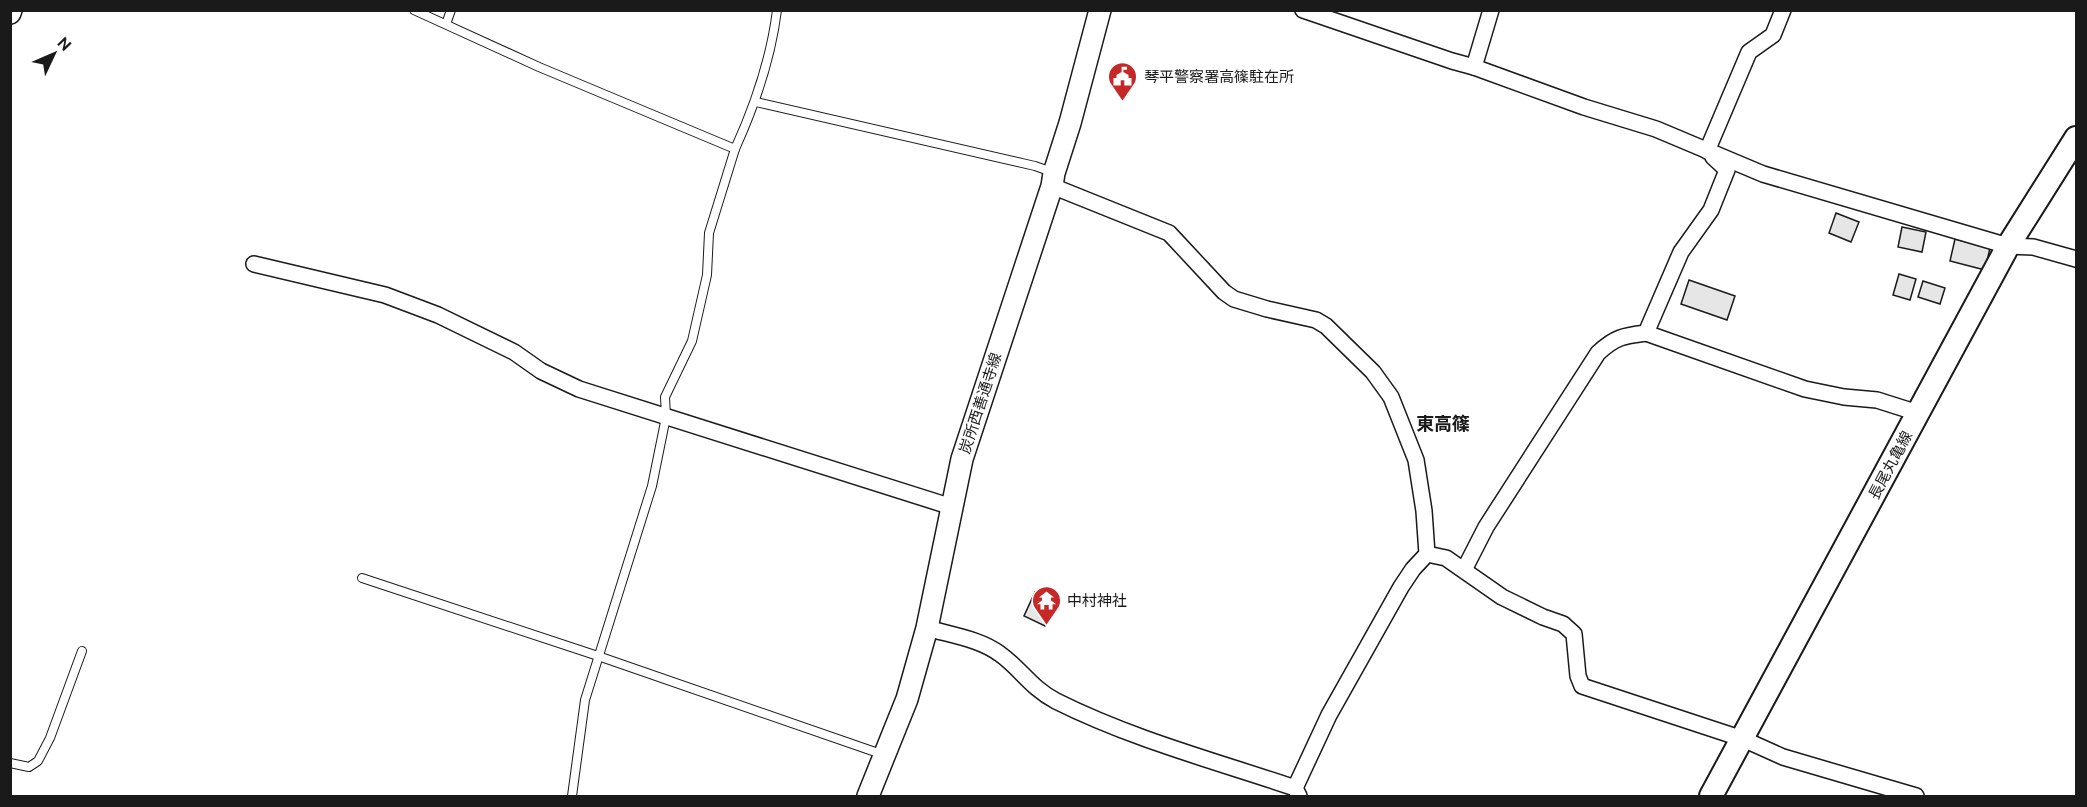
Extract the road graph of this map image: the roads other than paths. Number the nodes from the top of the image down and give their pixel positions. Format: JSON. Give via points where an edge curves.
{"nodes":[{"id":1,"x":414,"y":10,"type":"edge"},
{"id":2,"x":451,"y":10,"type":"edge"},
{"id":3,"x":777,"y":10,"type":"edge"},
{"id":4,"x":1100,"y":10,"type":"edge"},
{"id":5,"x":1303,"y":10,"type":"edge"},
{"id":6,"x":1491,"y":10,"type":"edge"},
{"id":7,"x":1783,"y":10,"type":"edge"},
{"id":8,"x":446,"y":24,"type":"junction"},
{"id":9,"x":1474,"y":67,"type":"junction"},
{"id":10,"x":756,"y":102,"type":"junction"},
{"id":11,"x":2076,"y":138,"type":"edge"},
{"id":12,"x":735,"y":149,"type":"junction"},
{"id":13,"x":1707,"y":151,"type":"junction"},
{"id":14,"x":1053,"y":179,"type":"junction"},
{"id":15,"x":2008,"y":246,"type":"junction"},
{"id":16,"x":2076,"y":259,"type":"edge"},
{"id":17,"x":254,"y":264,"type":"dead end"},
{"id":18,"x":1646,"y":333,"type":"junction"},
{"id":19,"x":1918,"y":413,"type":"junction"},
{"id":20,"x":666,"y":417,"type":"junction"},
{"id":21,"x":952,"y":507,"type":"junction"},
{"id":22,"x":1427,"y":554,"type":"junction"},
{"id":23,"x":1464,"y":570,"type":"junction"},
{"id":24,"x":362,"y":578,"type":"dead end"},
{"id":25,"x":927,"y":628,"type":"junction"},
{"id":26,"x":82,"y":651,"type":"dead end"},
{"id":27,"x":598,"y":656,"type":"junction"},
{"id":28,"x":1743,"y":739,"type":"junction"},
{"id":29,"x":885,"y":756,"type":"junction"},
{"id":30,"x":10,"y":763,"type":"edge"},
{"id":31,"x":1297,"y":792,"type":"edge"},
{"id":32,"x":572,"y":796,"type":"edge"},
{"id":33,"x":868,"y":796,"type":"edge"},
{"id":34,"x":1712,"y":796,"type":"edge"},
{"id":35,"x":1916,"y":796,"type":"edge"}],
"edges":[{"from":1,"to":8,"type":"lane"},
{"from":2,"to":8,"type":"lane"},
{"from":3,"to":10,"type":"lane"},
{"from":4,"to":14,"type":"main road","name":"炭所西善通寺線"},
{"from":5,"to":9,"type":"street"},
{"from":6,"to":9,"type":"street"},
{"from":7,"to":13,"type":"street","via":[[1773,35],[1749,52]]},
{"from":8,"to":12,"type":"lane"},
{"from":9,"to":13,"type":"street","via":[[1656,129]]},
{"from":10,"to":12,"type":"lane"},
{"from":10,"to":14,"type":"lane","via":[[1035,166]]},
{"from":11,"to":15,"type":"main road","name":"長尾丸亀線"},
{"from":12,"to":20,"type":"lane","via":[[710,233],[707,275],[692,341],[665,398]]},
{"from":13,"to":15,"type":"street","via":[[1763,174]]},
{"from":13,"to":18,"type":"street","via":[[1727,170],[1711,210],[1681,252]]},
{"from":14,"to":21,"type":"main road","name":"炭所西善通寺線","via":[[962,459]]},
{"from":14,"to":22,"type":"street","via":[[1168,233],[1234,299],[1326,326],[1373,372],[1391,397],[1416,460]]},
{"from":15,"to":16,"type":"street","via":[[2033,247]]},
{"from":15,"to":19,"type":"main road","name":"長尾丸亀線"},
{"from":17,"to":20,"type":"street","via":[[385,296],[427,311],[514,352],[541,371],[579,389]]},
{"from":18,"to":19,"type":"street","via":[[1805,389],[1877,400]]},
{"from":18,"to":23,"type":"street","via":[[1621,336],[1598,353],[1486,526]]},
{"from":19,"to":28,"type":"main road","name":"長尾丸亀線"},
{"from":20,"to":21,"type":"street"},
{"from":20,"to":27,"type":"lane","via":[[652,486]]},
{"from":21,"to":25,"type":"main road","name":"炭所西善通寺線"},
{"from":22,"to":23,"type":"street","via":[[1446,558]]},
{"from":22,"to":31,"type":"street","via":[[1401,587],[1329,715]]},
{"from":23,"to":28,"type":"street","via":[[1503,597],[1563,624],[1574,634],[1582,686]]},
{"from":24,"to":27,"type":"lane"},
{"from":25,"to":29,"type":"main road","name":"炭所西善通寺線","via":[[907,699]]},
{"from":25,"to":31,"type":"street","via":[[998,652],[1032,686],[1078,711]]},
{"from":26,"to":30,"type":"lane","via":[[38,761],[28,767]]},
{"from":27,"to":29,"type":"lane"},
{"from":27,"to":32,"type":"lane","via":[[585,700]]},
{"from":28,"to":34,"type":"main road","name":"長尾丸亀線"},
{"from":28,"to":35,"type":"street","via":[[1783,757]]},
{"from":29,"to":33,"type":"main road","name":"炭所西善通寺線"}]}
